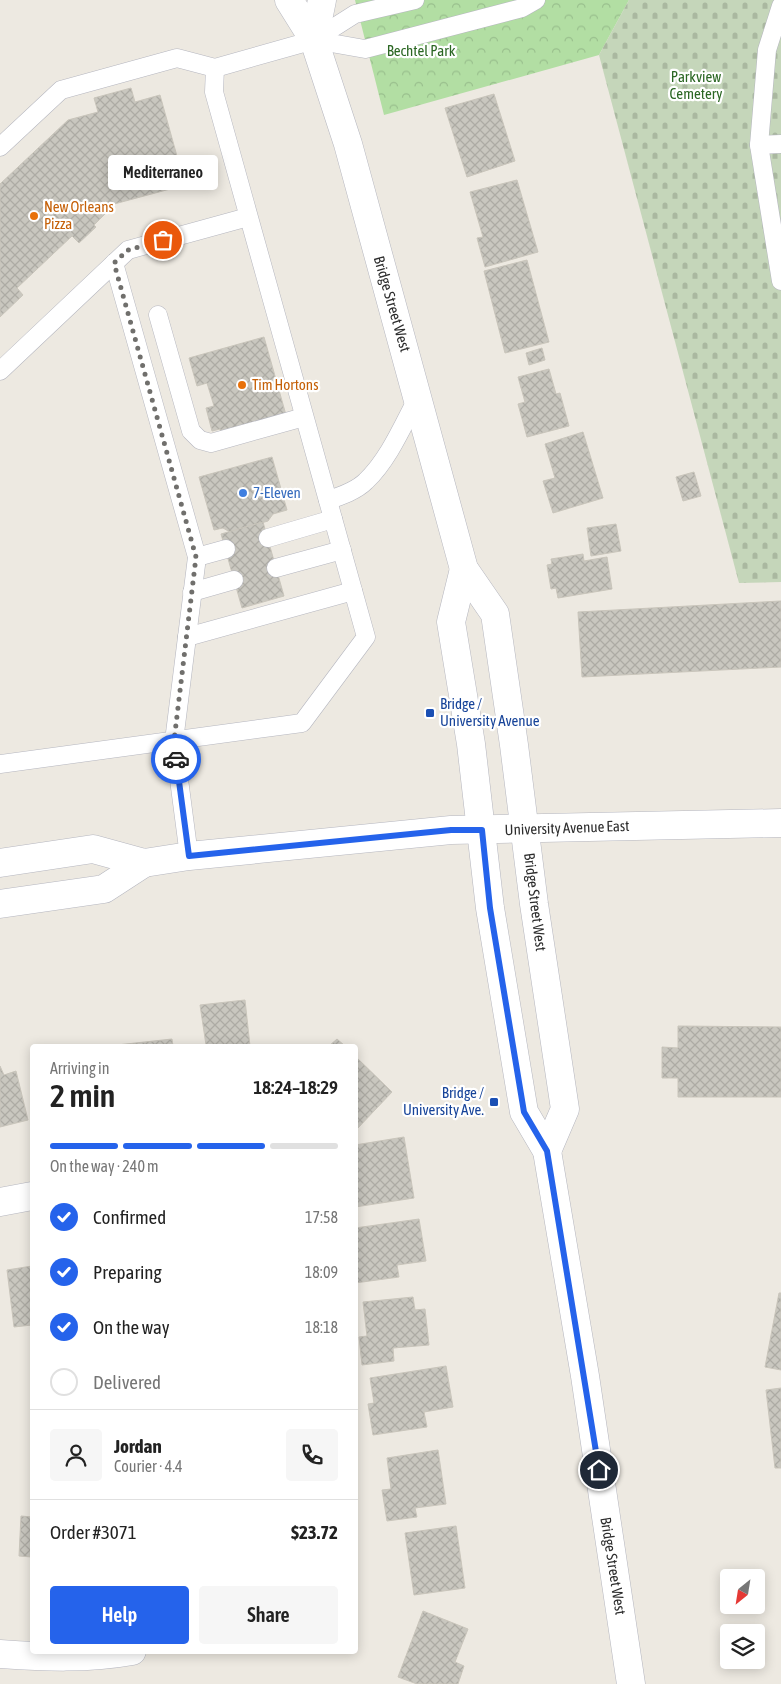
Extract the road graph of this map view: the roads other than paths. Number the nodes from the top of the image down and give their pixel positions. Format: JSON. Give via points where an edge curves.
{"nodes":[{"id":1,"x":289,"y":0,"type":"edge"},
{"id":2,"x":322,"y":0,"type":"edge"},
{"id":3,"x":415,"y":0,"type":"edge"},
{"id":4,"x":536,"y":0,"type":"edge"},
{"id":5,"x":781,"y":6,"type":"edge"},
{"id":6,"x":314,"y":40,"type":"junction"},
{"id":7,"x":215,"y":68,"type":"junction"},
{"id":8,"x":781,"y":144,"type":"edge"},
{"id":9,"x":759,"y":145,"type":"junction"},
{"id":10,"x":0,"y":148,"type":"edge"},
{"id":11,"x":248,"y":217,"type":"junction"},
{"id":12,"x":114,"y":263,"type":"junction"},
{"id":13,"x":781,"y":281,"type":"edge"},
{"id":14,"x":158,"y":315,"type":"dead end"},
{"id":15,"x":0,"y":371,"type":"edge"},
{"id":16,"x":418,"y":397,"type":"junction"},
{"id":17,"x":304,"y":417,"type":"junction"},
{"id":18,"x":328,"y":500,"type":"junction"},
{"id":19,"x":333,"y":520,"type":"junction"},
{"id":20,"x":268,"y":538,"type":"dead end"},
{"id":21,"x":226,"y":549,"type":"dead end"},
{"id":22,"x":342,"y":550,"type":"junction"},
{"id":23,"x":196,"y":557,"type":"junction"},
{"id":24,"x":276,"y":568,"type":"dead end"},
{"id":25,"x":464,"y":569,"type":"junction"},
{"id":26,"x":234,"y":580,"type":"dead end"},
{"id":27,"x":353,"y":591,"type":"junction"},
{"id":28,"x":192,"y":592,"type":"junction"},
{"id":29,"x":187,"y":636,"type":"junction"},
{"id":30,"x":174,"y":741,"type":"junction"},
{"id":31,"x":0,"y":764,"type":"edge"},
{"id":32,"x":781,"y":823,"type":"edge"},
{"id":33,"x":526,"y":829,"type":"junction"},
{"id":34,"x":482,"y":830,"type":"junction"},
{"id":35,"x":189,"y":856,"type":"junction"},
{"id":36,"x":0,"y":863,"type":"edge"},
{"id":37,"x":144,"y":863,"type":"junction"},
{"id":38,"x":0,"y":904,"type":"edge"},
{"id":39,"x":547,"y":1151,"type":"junction"},
{"id":40,"x":30,"y":1196,"type":"edge"},
{"id":41,"x":0,"y":1202,"type":"edge"},
{"id":42,"x":0,"y":1654,"type":"edge"},
{"id":43,"x":113,"y":1654,"type":"edge"},
{"id":44,"x":631,"y":1684,"type":"edge"}],
"edges":[{"from":1,"to":6,"type":"main road","name":"Bridge Street West"},
{"from":2,"to":6,"type":"main road","name":"Bridge Street West"},
{"from":3,"to":6,"type":"lane","via":[[355,14]]},
{"from":4,"to":6,"type":"lane","via":[[522,8],[365,49]]},
{"from":5,"to":9,"type":"lane","via":[[766,50]]},
{"from":6,"to":7,"type":"lane"},
{"from":6,"to":16,"type":"main road","name":"Bridge Street West","via":[[348,144]]},
{"from":7,"to":10,"type":"lane","via":[[177,58],[61,90]]},
{"from":7,"to":11,"type":"lane","via":[[214,92]]},
{"from":8,"to":9,"type":"lane"},
{"from":9,"to":13,"type":"lane"},
{"from":11,"to":12,"type":"lane","via":[[128,250]]},
{"from":11,"to":17,"type":"lane"},
{"from":12,"to":15,"type":"lane"},
{"from":12,"to":23,"type":"lane"},
{"from":14,"to":17,"type":"lane","via":[[191,431],[200,440],[211,444]]},
{"from":16,"to":18,"type":"lane","via":[[378,466],[365,482],[348,494]]},
{"from":16,"to":25,"type":"main road","name":"Bridge Street West"},
{"from":17,"to":18,"type":"lane"},
{"from":18,"to":19,"type":"lane"},
{"from":19,"to":20,"type":"lane"},
{"from":19,"to":22,"type":"lane"},
{"from":21,"to":23,"type":"lane"},
{"from":22,"to":24,"type":"lane"},
{"from":22,"to":27,"type":"lane"},
{"from":23,"to":28,"type":"lane"},
{"from":25,"to":33,"type":"main road","name":"Bridge Street West","via":[[494,614]]},
{"from":25,"to":34,"type":"main road","name":"Bridge Street West","via":[[451,622]]},
{"from":26,"to":28,"type":"lane"},
{"from":27,"to":29,"type":"lane"},
{"from":27,"to":30,"type":"lane","via":[[366,637],[302,723]]},
{"from":28,"to":29,"type":"lane"},
{"from":29,"to":30,"type":"lane"},
{"from":30,"to":31,"type":"lane"},
{"from":30,"to":35,"type":"lane"},
{"from":32,"to":33,"type":"main road","name":"University Avenue East"},
{"from":33,"to":34,"type":"main road","name":"University Avenue East"},
{"from":33,"to":39,"type":"main road","name":"Bridge Street West","via":[[534,904],[566,1109]]},
{"from":34,"to":35,"type":"main road","name":"University Avenue East","via":[[451,830]]},
{"from":34,"to":39,"type":"main road","name":"Bridge Street West","via":[[490,908],[524,1112]]},
{"from":35,"to":37,"type":"main road","name":"University Avenue East"},
{"from":36,"to":37,"type":"main road","name":"University Avenue East","via":[[93,849]]},
{"from":37,"to":38,"type":"main road","name":"University Avenue East","via":[[104,889]]},
{"from":39,"to":44,"type":"main road","name":"Bridge Street West","via":[[585,1376]]},
{"from":40,"to":41,"type":"main road"},
{"from":42,"to":43,"type":"main road","via":[[38,1657]]}]}
